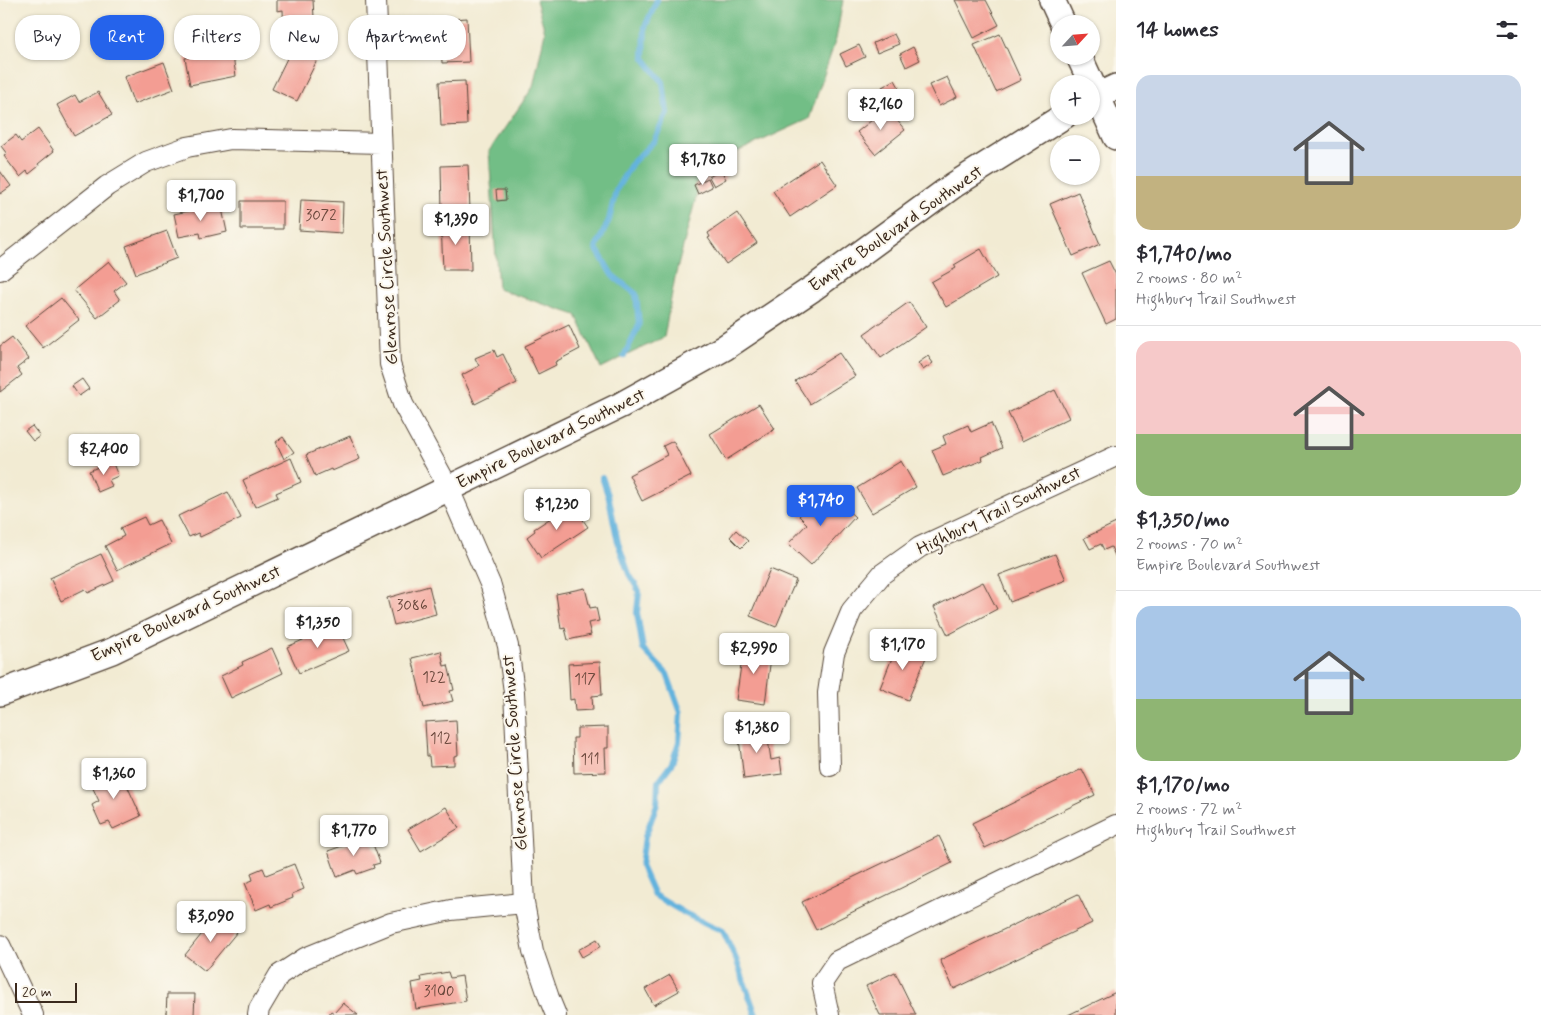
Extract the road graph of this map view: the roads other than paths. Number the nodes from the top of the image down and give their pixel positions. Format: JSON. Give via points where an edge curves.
{"nodes":[{"id":1,"x":376,"y":0,"type":"edge"},
{"id":2,"x":1052,"y":0,"type":"edge"},
{"id":3,"x":1059,"y":15,"type":"edge"},
{"id":4,"x":1083,"y":65,"type":"edge"},
{"id":5,"x":1101,"y":94,"type":"edge"},
{"id":6,"x":1050,"y":125,"type":"edge"},
{"id":7,"x":1116,"y":137,"type":"edge"},
{"id":8,"x":381,"y":143,"type":"junction"},
{"id":9,"x":0,"y":270,"type":"edge"},
{"id":10,"x":1116,"y":456,"type":"edge"},
{"id":11,"x":449,"y":489,"type":"junction"},
{"id":12,"x":0,"y":693,"type":"edge"},
{"id":13,"x":830,"y":766,"type":"dead end"},
{"id":14,"x":1116,"y":825,"type":"edge"},
{"id":15,"x":524,"y":903,"type":"junction"},
{"id":16,"x":0,"y":945,"type":"edge"},
{"id":17,"x":33,"y":1015,"type":"edge"},
{"id":18,"x":258,"y":1015,"type":"edge"},
{"id":19,"x":556,"y":1015,"type":"edge"},
{"id":20,"x":830,"y":1015,"type":"edge"}],
"edges":[{"from":1,"to":8,"type":"street","name":"Glenrose Circle Southwest"},
{"from":2,"to":3,"type":"street"},
{"from":4,"to":5,"type":"street"},
{"from":5,"to":7,"type":"street"},
{"from":6,"to":11,"type":"street","name":"Empire Boulevard Southwest","via":[[954,185],[812,289],[724,348],[621,405]]},
{"from":8,"to":9,"type":"street","via":[[231,139],[187,147],[146,162],[108,186]]},
{"from":8,"to":11,"type":"street","name":"Glenrose Circle Southwest","via":[[390,364],[403,404]]},
{"from":10,"to":13,"type":"street","name":"Highbury Trail Southwest","via":[[920,547],[882,574],[852,610],[834,652],[828,693]]},
{"from":11,"to":12,"type":"street","name":"Empire Boulevard Southwest","via":[[112,651]]},
{"from":11,"to":15,"type":"street","name":"Glenrose Circle Southwest","via":[[491,586],[508,646],[514,692]]},
{"from":14,"to":20,"type":"street","via":[[837,960],[822,983]]},
{"from":15,"to":18,"type":"street","via":[[451,910],[391,923],[305,958],[279,976]]},
{"from":15,"to":19,"type":"street","name":"Glenrose Circle Southwest","via":[[533,951]]},
{"from":16,"to":17,"type":"street"}]}
